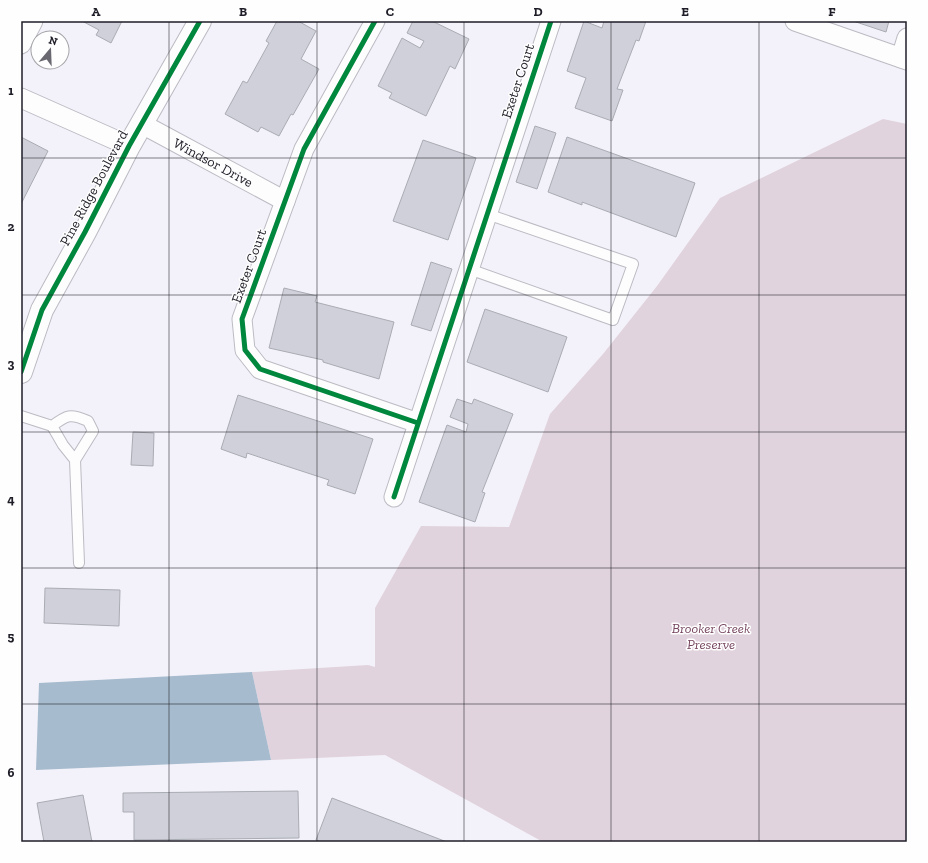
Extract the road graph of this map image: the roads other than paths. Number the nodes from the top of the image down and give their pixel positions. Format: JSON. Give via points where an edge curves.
{"nodes":[{"id":1,"x":33,"y":21,"type":"edge"},
{"id":2,"x":200,"y":21,"type":"edge"},
{"id":3,"x":375,"y":21,"type":"edge"},
{"id":4,"x":551,"y":21,"type":"edge"},
{"id":5,"x":795,"y":21,"type":"edge"},
{"id":6,"x":907,"y":38,"type":"edge"},
{"id":7,"x":21,"y":44,"type":"edge"},
{"id":8,"x":904,"y":59,"type":"edge"},
{"id":9,"x":21,"y":98,"type":"edge"},
{"id":10,"x":142,"y":124,"type":"junction"},
{"id":11,"x":129,"y":146,"type":"junction"},
{"id":12,"x":285,"y":200,"type":"junction"},
{"id":13,"x":488,"y":214,"type":"junction"},
{"id":14,"x":469,"y":270,"type":"junction"},
{"id":15,"x":21,"y":372,"type":"edge"},
{"id":16,"x":21,"y":416,"type":"edge"},
{"id":17,"x":418,"y":423,"type":"junction"},
{"id":18,"x":52,"y":426,"type":"junction"},
{"id":19,"x":75,"y":460,"type":"junction"},
{"id":20,"x":394,"y":497,"type":"dead end"},
{"id":21,"x":79,"y":563,"type":"dead end"}],
"edges":[{"from":1,"to":7,"type":"street"},
{"from":2,"to":10,"type":"street","name":"Pine Ridge Boulevard"},
{"from":3,"to":12,"type":"street","name":"Exeter Court","via":[[304,149]]},
{"from":4,"to":13,"type":"street","name":"Exeter Court"},
{"from":5,"to":8,"type":"street"},
{"from":6,"to":8,"type":"street"},
{"from":9,"to":11,"type":"street"},
{"from":10,"to":11,"type":"street","name":"Pine Ridge Boulevard"},
{"from":10,"to":12,"type":"street","name":"Windsor Drive"},
{"from":11,"to":15,"type":"street","name":"Pine Ridge Boulevard","via":[[42,310]]},
{"from":12,"to":17,"type":"street","name":"Exeter Court","via":[[242,319],[245,350],[260,369]]},
{"from":13,"to":14,"type":"street","name":"Exeter Court"},
{"from":13,"to":14,"type":"lane","via":[[633,264],[613,320]]},
{"from":14,"to":17,"type":"street","name":"Exeter Court"},
{"from":16,"to":18,"type":"lane"},
{"from":17,"to":20,"type":"street","name":"Exeter Court"},
{"from":18,"to":19,"type":"lane"},
{"from":18,"to":19,"type":"lane","via":[[64,417],[75,415],[88,420],[93,431]]},
{"from":19,"to":21,"type":"lane"}]}
